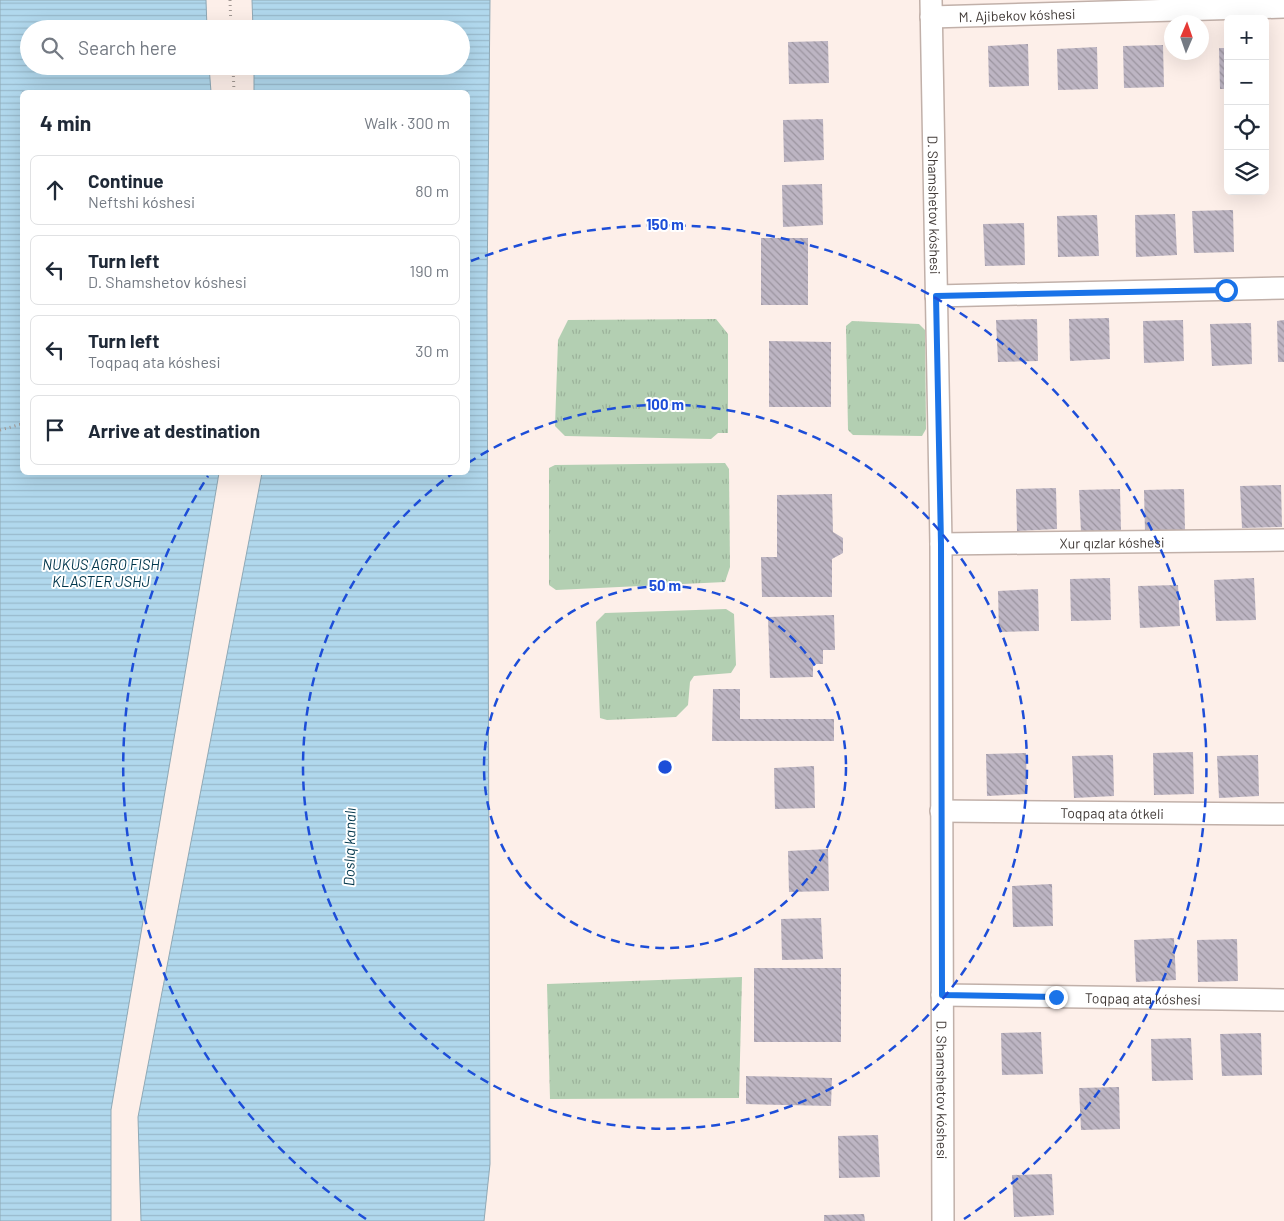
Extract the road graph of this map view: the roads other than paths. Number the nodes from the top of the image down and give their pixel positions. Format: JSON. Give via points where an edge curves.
{"nodes":[{"id":1,"x":1284,"y":7,"type":"edge"},
{"id":2,"x":931,"y":8,"type":"edge"},
{"id":3,"x":1284,"y":288,"type":"edge"},
{"id":4,"x":936,"y":296,"type":"junction"},
{"id":5,"x":1284,"y":540,"type":"edge"},
{"id":6,"x":941,"y":544,"type":"junction"},
{"id":7,"x":941,"y":811,"type":"junction"},
{"id":8,"x":1284,"y":814,"type":"edge"},
{"id":9,"x":942,"y":995,"type":"junction"},
{"id":10,"x":1284,"y":1000,"type":"edge"},
{"id":11,"x":943,"y":1221,"type":"edge"}],
"edges":[{"from":1,"to":2,"type":"street","name":"M. Ajibekov kóshesi"},
{"from":2,"to":4,"type":"street","name":"D. Shamshetov kóshesi"},
{"from":3,"to":4,"type":"street"},
{"from":4,"to":6,"type":"street","name":"D. Shamshetov kóshesi"},
{"from":5,"to":6,"type":"street","name":"Xur qızlar kóshesi"},
{"from":6,"to":7,"type":"street","name":"D. Shamshetov kóshesi"},
{"from":7,"to":8,"type":"street","name":"Toqpaq ata ótkeli"},
{"from":7,"to":9,"type":"street","name":"D. Shamshetov kóshesi"},
{"from":9,"to":10,"type":"street","name":"Toqpaq ata kóshesi"},
{"from":9,"to":11,"type":"street","name":"D. Shamshetov kóshesi"}]}
